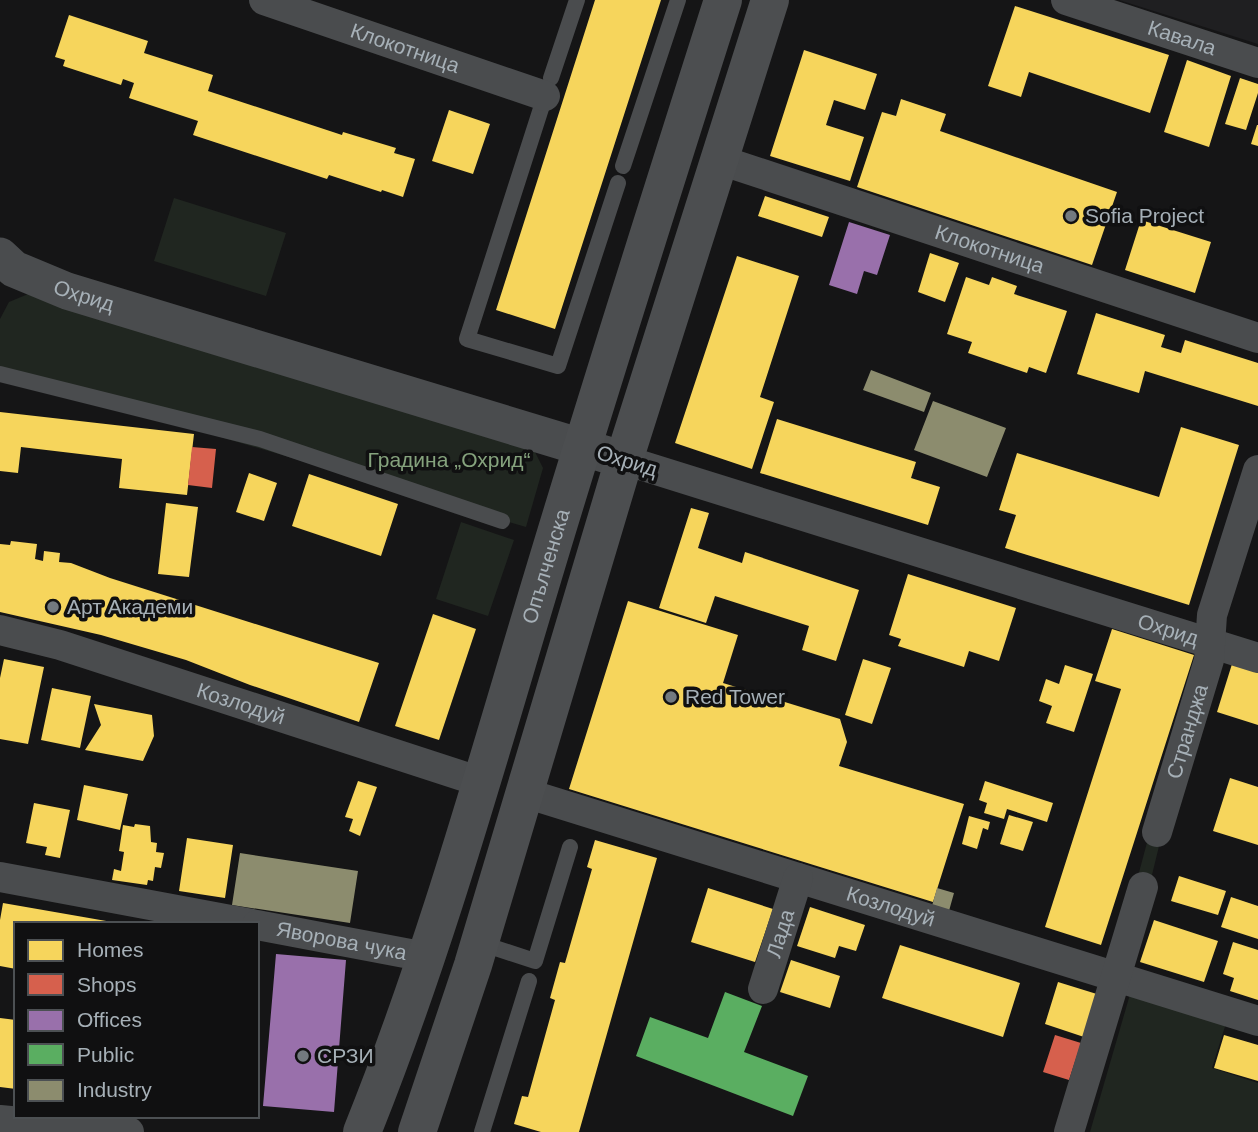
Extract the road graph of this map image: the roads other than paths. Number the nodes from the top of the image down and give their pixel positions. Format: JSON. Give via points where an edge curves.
{"nodes":[{"id":1,"x":264,"y":0,"type":"edge"},
{"id":2,"x":577,"y":0,"type":"edge"},
{"id":3,"x":678,"y":0,"type":"edge"},
{"id":4,"x":723,"y":0,"type":"edge"},
{"id":5,"x":770,"y":0,"type":"edge"},
{"id":6,"x":1066,"y":0,"type":"edge"},
{"id":7,"x":1258,"y":63,"type":"edge"},
{"id":8,"x":548,"y":87,"type":"junction"},
{"id":9,"x":720,"y":160,"type":"junction"},
{"id":10,"x":624,"y":166,"type":"dead end"},
{"id":11,"x":618,"y":183,"type":"dead end"},
{"id":12,"x":0,"y":256,"type":"edge"},
{"id":13,"x":1258,"y":338,"type":"edge"},
{"id":14,"x":0,"y":374,"type":"edge"},
{"id":15,"x":582,"y":448,"type":"junction"},
{"id":16,"x":624,"y":460,"type":"junction"},
{"id":17,"x":1258,"y":470,"type":"edge"},
{"id":18,"x":502,"y":521,"type":"dead end"},
{"id":19,"x":0,"y":630,"type":"edge"},
{"id":20,"x":1209,"y":643,"type":"junction"},
{"id":21,"x":1258,"y":658,"type":"edge"},
{"id":22,"x":481,"y":782,"type":"junction"},
{"id":23,"x":525,"y":793,"type":"junction"},
{"id":24,"x":1157,"y":832,"type":"dead end"},
{"id":25,"x":570,"y":847,"type":"dead end"},
{"id":26,"x":0,"y":877,"type":"edge"},
{"id":27,"x":798,"y":878,"type":"junction"},
{"id":28,"x":1143,"y":887,"type":"dead end"},
{"id":29,"x":241,"y":922,"type":"edge"},
{"id":30,"x":259,"y":925,"type":"edge"},
{"id":31,"x":480,"y":943,"type":"junction"},
{"id":32,"x":426,"y":957,"type":"junction"},
{"id":33,"x":1115,"y":976,"type":"junction"},
{"id":34,"x":529,"y":981,"type":"dead end"},
{"id":35,"x":763,"y":989,"type":"dead end"},
{"id":36,"x":1258,"y":1021,"type":"edge"},
{"id":37,"x":0,"y":1120,"type":"edge"},
{"id":38,"x":130,"y":1132,"type":"edge"},
{"id":39,"x":362,"y":1132,"type":"edge"},
{"id":40,"x":417,"y":1132,"type":"edge"},
{"id":41,"x":482,"y":1132,"type":"edge"},
{"id":42,"x":1069,"y":1132,"type":"edge"}],
"edges":[{"from":1,"to":8,"type":"street","name":"Клокотница"},
{"from":2,"to":8,"type":"lane"},
{"from":3,"to":10,"type":"lane"},
{"from":4,"to":15,"type":"main road","name":"Опълченска"},
{"from":5,"to":9,"type":"main road","name":"Опълченска"},
{"from":6,"to":7,"type":"street","name":"Кавала"},
{"from":8,"to":11,"type":"lane","via":[[467,339],[558,366]]},
{"from":9,"to":13,"type":"street","name":"Клокотница"},
{"from":9,"to":16,"type":"main road","name":"Опълченска"},
{"from":12,"to":15,"type":"street","name":"Охрид","via":[[14,270],[67,291]]},
{"from":14,"to":18,"type":"lane","via":[[260,439]]},
{"from":15,"to":16,"type":"street","name":"Охрид"},
{"from":15,"to":22,"type":"main road","name":"Опълченска"},
{"from":16,"to":20,"type":"street","name":"Охрид"},
{"from":16,"to":23,"type":"main road","name":"Опълченска"},
{"from":17,"to":20,"type":"street","name":"Странджа","via":[[1212,615]]},
{"from":19,"to":22,"type":"street","name":"Козлодуй","via":[[60,645]]},
{"from":20,"to":21,"type":"street","name":"Охрид"},
{"from":20,"to":24,"type":"street","name":"Странджа","via":[[1209,660]]},
{"from":22,"to":32,"type":"main road","name":"Опълченска"},
{"from":23,"to":27,"type":"street","name":"Козлодуй"},
{"from":23,"to":31,"type":"main road","name":"Опълченска"},
{"from":25,"to":31,"type":"lane","via":[[535,961]]},
{"from":26,"to":29,"type":"street","name":"Яворова чука"},
{"from":27,"to":33,"type":"street","name":"Козлодуй"},
{"from":27,"to":35,"type":"street","name":"Лада"},
{"from":28,"to":33,"type":"street"},
{"from":30,"to":32,"type":"street","name":"Яворова чука"},
{"from":31,"to":40,"type":"main road","name":"Опълченска"},
{"from":32,"to":39,"type":"main road","name":"Опълченска"},
{"from":33,"to":36,"type":"street","name":"Козлодуй"},
{"from":33,"to":42,"type":"street"},
{"from":34,"to":41,"type":"lane"},
{"from":37,"to":38,"type":"street"}]}
